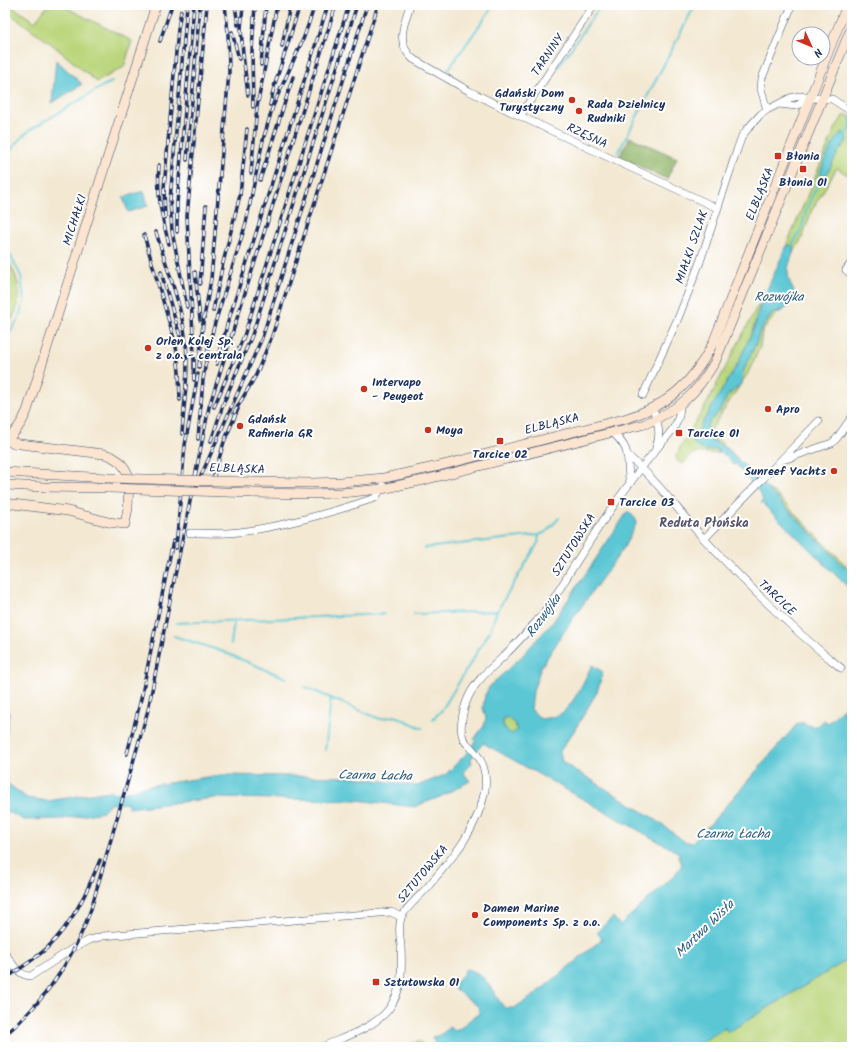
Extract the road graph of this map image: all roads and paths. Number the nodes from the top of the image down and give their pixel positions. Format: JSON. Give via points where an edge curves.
{"nodes":[{"id":1,"x":156,"y":5,"type":"edge"},
{"id":2,"x":410,"y":5,"type":"edge"},
{"id":3,"x":594,"y":5,"type":"edge"},
{"id":4,"x":792,"y":5,"type":"edge"},
{"id":5,"x":848,"y":5,"type":"edge"},
{"id":6,"x":852,"y":26,"type":"edge"},
{"id":7,"x":810,"y":98,"type":"junction"},
{"id":8,"x":823,"y":98,"type":"junction"},
{"id":9,"x":779,"y":104,"type":"junction"},
{"id":10,"x":796,"y":106,"type":"junction"},
{"id":11,"x":767,"y":110,"type":"junction"},
{"id":12,"x":852,"y":112,"type":"edge"},
{"id":13,"x":520,"y":116,"type":"junction"},
{"id":14,"x":801,"y":122,"type":"junction"},
{"id":15,"x":717,"y":208,"type":"junction"},
{"id":16,"x":852,"y":262,"type":"edge"},
{"id":17,"x":852,"y":275,"type":"edge"},
{"id":18,"x":643,"y":395,"type":"dead end"},
{"id":19,"x":680,"y":405,"type":"junction"},
{"id":20,"x":653,"y":408,"type":"junction"},
{"id":21,"x":852,"y":417,"type":"edge"},
{"id":22,"x":656,"y":419,"type":"junction"},
{"id":23,"x":819,"y":421,"type":"dead end"},
{"id":24,"x":612,"y":432,"type":"junction"},
{"id":25,"x":7,"y":440,"type":"edge"},
{"id":26,"x":654,"y":451,"type":"junction"},
{"id":27,"x":627,"y":455,"type":"junction"},
{"id":28,"x":781,"y":461,"type":"junction"},
{"id":29,"x":642,"y":468,"type":"junction"},
{"id":30,"x":5,"y":472,"type":"edge"},
{"id":31,"x":384,"y":478,"type":"junction"},
{"id":32,"x":631,"y":482,"type":"junction"},
{"id":33,"x":5,"y":485,"type":"edge"},
{"id":34,"x":382,"y":488,"type":"junction"},
{"id":35,"x":5,"y":502,"type":"edge"},
{"id":36,"x":190,"y":533,"type":"dead end"},
{"id":37,"x":704,"y":539,"type":"junction"},
{"id":38,"x":841,"y":668,"type":"dead end"},
{"id":39,"x":402,"y":916,"type":"junction"},
{"id":40,"x":5,"y":952,"type":"edge"},
{"id":41,"x":322,"y":1047,"type":"edge"}],
"edges":[{"from":1,"to":25,"type":"main road","name":"MICHAŁKI","via":[[27,411],[22,423]]},
{"from":2,"to":13,"type":"street","name":"RZĘSNA","via":[[402,38],[408,55],[469,91]]},
{"from":3,"to":13,"type":"street","name":"TARNINY"},
{"from":4,"to":11,"type":"street","via":[[762,78],[761,89]]},
{"from":5,"to":7,"type":"main road","name":"ELBLĄSKA"},
{"from":6,"to":8,"type":"main road","name":"ELBLĄSKA"},
{"from":7,"to":8,"type":"street","name":"MIAŁKI SZLAK"},
{"from":7,"to":9,"type":"street","name":"MIAŁKI SZLAK","via":[[800,96]]},
{"from":7,"to":10,"type":"street","name":"MIAŁKI SZLAK"},
{"from":7,"to":14,"type":"main road","name":"ELBLĄSKA"},
{"from":8,"to":12,"type":"street","via":[[832,99]]},
{"from":8,"to":19,"type":"main road","name":"ELBLĄSKA","via":[[715,362],[701,384]]},
{"from":9,"to":10,"type":"street"},
{"from":9,"to":11,"type":"street","name":"MIAŁKI SZLAK"},
{"from":10,"to":14,"type":"street"},
{"from":11,"to":15,"type":"street","name":"MIAŁKI SZLAK","via":[[742,136]]},
{"from":13,"to":15,"type":"street","name":"RZĘSNA"},
{"from":14,"to":20,"type":"main road","name":"ELBLĄSKA","via":[[706,357],[697,372],[683,386]]},
{"from":15,"to":18,"type":"street","name":"MIAŁKI SZLAK","via":[[679,316]]},
{"from":16,"to":17,"type":"street","via":[[846,270]]},
{"from":19,"to":22,"type":"main road","name":"ELBLĄSKA"},
{"from":19,"to":26,"type":"street","name":"SZTUTOWSKA","via":[[678,422]]},
{"from":20,"to":22,"type":"street","name":"SZTUTOWSKA"},
{"from":20,"to":31,"type":"main road","name":"ELBLĄSKA","via":[[598,425]]},
{"from":21,"to":28,"type":"street","via":[[832,443]]},
{"from":22,"to":24,"type":"main road","name":"ELBLĄSKA"},
{"from":22,"to":26,"type":"street","name":"SZTUTOWSKA","via":[[659,439]]},
{"from":23,"to":28,"type":"street"},
{"from":24,"to":27,"type":"street","via":[[626,447]]},
{"from":24,"to":34,"type":"main road","name":"ELBLĄSKA","via":[[424,480]]},
{"from":25,"to":35,"type":"main road","via":[[12,443],[104,454],[116,458],[129,476],[128,508],[125,524]]},
{"from":26,"to":29,"type":"street","name":"SZTUTOWSKA"},
{"from":27,"to":29,"type":"street","name":"TARCICE"},
{"from":27,"to":32,"type":"street","via":[[628,479]]},
{"from":28,"to":37,"type":"street"},
{"from":29,"to":32,"type":"street","name":"SZTUTOWSKA"},
{"from":29,"to":37,"type":"street","name":"TARCICE"},
{"from":30,"to":31,"type":"main road","name":"ELBLĄSKA","bridge":true,"via":[[108,478],[311,483]]},
{"from":31,"to":34,"type":"street"},
{"from":32,"to":39,"type":"street","name":"SZTUTOWSKA","via":[[607,514],[542,615],[482,676],[470,692],[462,724],[463,740],[479,756],[484,766],[485,790],[481,804],[454,856]]},
{"from":33,"to":34,"type":"main road","name":"ELBLĄSKA","bridge":true,"via":[[310,494],[341,494]]},
{"from":34,"to":36,"type":"street","via":[[375,498],[318,517],[237,532]]},
{"from":37,"to":38,"type":"street","name":"TARCICE","via":[[776,612]]},
{"from":39,"to":40,"type":"street","name":"SZTUTOWSKA","via":[[391,912],[103,936],[75,947],[31,976],[21,974]]},
{"from":39,"to":41,"type":"street","name":"SZTUTOWSKA","via":[[399,932],[401,984],[395,999],[387,1011],[370,1024]]}]}
